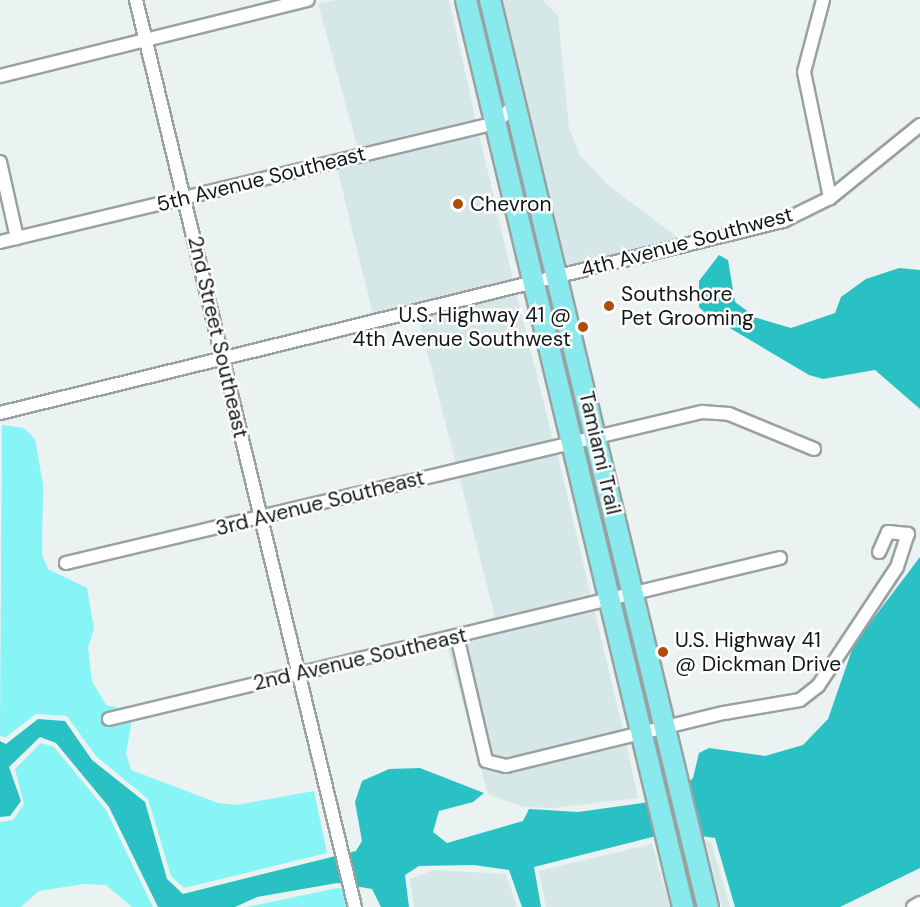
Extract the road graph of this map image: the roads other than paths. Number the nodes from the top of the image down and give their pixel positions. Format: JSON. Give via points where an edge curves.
{"nodes":[{"id":1,"x":136,"y":0,"type":"edge"},
{"id":2,"x":308,"y":0,"type":"edge"},
{"id":3,"x":466,"y":0,"type":"edge"},
{"id":4,"x":490,"y":0,"type":"edge"},
{"id":5,"x":823,"y":0,"type":"edge"},
{"id":6,"x":145,"y":40,"type":"junction"},
{"id":7,"x":0,"y":76,"type":"edge"},
{"id":8,"x":515,"y":104,"type":"junction"},
{"id":9,"x":496,"y":123,"type":"junction"},
{"id":10,"x":920,"y":125,"type":"edge"},
{"id":11,"x":0,"y":162,"type":"edge"},
{"id":12,"x":185,"y":198,"type":"junction"},
{"id":13,"x":830,"y":198,"type":"junction"},
{"id":14,"x":17,"y":238,"type":"junction"},
{"id":15,"x":0,"y":242,"type":"edge"},
{"id":16,"x":558,"y":276,"type":"junction"},
{"id":17,"x":534,"y":281,"type":"junction"},
{"id":18,"x":222,"y":359,"type":"junction"},
{"id":19,"x":0,"y":412,"type":"edge"},
{"id":20,"x":596,"y":436,"type":"junction"},
{"id":21,"x":573,"y":441,"type":"junction"},
{"id":22,"x":814,"y":449,"type":"dead end"},
{"id":23,"x":262,"y":518,"type":"junction"},
{"id":24,"x":879,"y":552,"type":"dead end"},
{"id":25,"x":780,"y":558,"type":"dead end"},
{"id":26,"x":66,"y":563,"type":"dead end"},
{"id":27,"x":634,"y":593,"type":"junction"},
{"id":28,"x":611,"y":599,"type":"junction"},
{"id":29,"x":457,"y":636,"type":"junction"},
{"id":30,"x":299,"y":674,"type":"junction"},
{"id":31,"x":110,"y":719,"type":"dead end"},
{"id":32,"x":667,"y":725,"type":"junction"},
{"id":33,"x":643,"y":731,"type":"junction"},
{"id":34,"x":920,"y":903,"type":"edge"},
{"id":35,"x":355,"y":907,"type":"edge"},
{"id":36,"x":683,"y":907,"type":"edge"},
{"id":37,"x":708,"y":907,"type":"edge"},
{"id":38,"x":913,"y":907,"type":"edge"}],
"edges":[{"from":1,"to":6,"type":"street","name":"2nd Street Southeast"},
{"from":2,"to":6,"type":"street"},
{"from":3,"to":9,"type":"main road","name":"Tamiami Trail"},
{"from":4,"to":8,"type":"main road","name":"Tamiami Trail"},
{"from":5,"to":13,"type":"street","via":[[804,72]]},
{"from":6,"to":7,"type":"street"},
{"from":6,"to":12,"type":"street","name":"2nd Street Southeast"},
{"from":8,"to":9,"type":"street"},
{"from":8,"to":16,"type":"main road","name":"Tamiami Trail"},
{"from":9,"to":12,"type":"street","name":"5th Avenue Southeast"},
{"from":9,"to":17,"type":"main road","name":"Tamiami Trail"},
{"from":10,"to":13,"type":"street","name":"4th Avenue Southwest"},
{"from":11,"to":14,"type":"street"},
{"from":12,"to":14,"type":"street","name":"5th Avenue Southeast"},
{"from":12,"to":18,"type":"street","name":"2nd Street Southeast"},
{"from":13,"to":16,"type":"street","name":"4th Avenue Southwest","via":[[783,221]]},
{"from":14,"to":15,"type":"street","name":"5th Avenue Southeast"},
{"from":16,"to":17,"type":"street","name":"4th Avenue Southwest"},
{"from":16,"to":20,"type":"main road","name":"Tamiami Trail"},
{"from":17,"to":18,"type":"street","name":"4th Avenue Southwest"},
{"from":17,"to":21,"type":"main road","name":"Tamiami Trail"},
{"from":18,"to":19,"type":"street","name":"4th Avenue Southwest"},
{"from":18,"to":23,"type":"street","name":"2nd Street Southeast"},
{"from":20,"to":21,"type":"street","name":"3rd Avenue Southeast"},
{"from":20,"to":22,"type":"street","name":"3rd Avenue Southeast","via":[[702,412],[729,414]]},
{"from":20,"to":27,"type":"main road","name":"Tamiami Trail"},
{"from":21,"to":23,"type":"street","name":"3rd Avenue Southeast"},
{"from":21,"to":28,"type":"main road","name":"Tamiami Trail"},
{"from":23,"to":26,"type":"street","name":"3rd Avenue Southeast"},
{"from":23,"to":30,"type":"street","name":"2nd Street Southeast"},
{"from":24,"to":32,"type":"street","via":[[888,532],[908,534],[897,567],[818,686],[800,700]]},
{"from":25,"to":27,"type":"street","name":"2nd Avenue Southeast"},
{"from":27,"to":28,"type":"street","name":"2nd Avenue Southeast"},
{"from":27,"to":32,"type":"main road","name":"Tamiami Trail"},
{"from":28,"to":29,"type":"street","name":"2nd Avenue Southeast"},
{"from":28,"to":33,"type":"main road","name":"Tamiami Trail"},
{"from":29,"to":30,"type":"street","name":"2nd Avenue Southeast"},
{"from":29,"to":33,"type":"street","via":[[486,761],[506,766]]},
{"from":30,"to":31,"type":"street","name":"2nd Avenue Southeast"},
{"from":30,"to":35,"type":"street","name":"2nd Street Southeast"},
{"from":32,"to":33,"type":"street"},
{"from":32,"to":37,"type":"main road","name":"Tamiami Trail"},
{"from":33,"to":36,"type":"main road","name":"Tamiami Trail"},
{"from":34,"to":38,"type":"street"}]}
